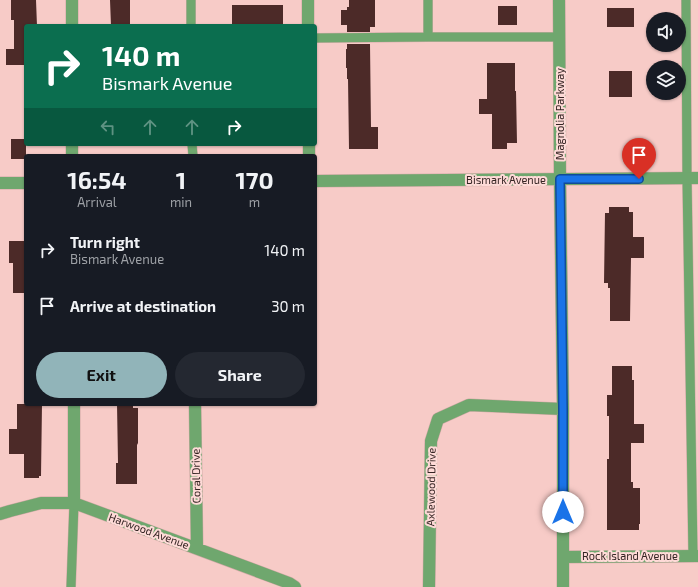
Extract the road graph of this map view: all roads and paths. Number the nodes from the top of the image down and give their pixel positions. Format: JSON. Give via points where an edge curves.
{"nodes":[{"id":1,"x":72,"y":0,"type":"edge"},
{"id":2,"x":191,"y":0,"type":"edge"},
{"id":3,"x":308,"y":0,"type":"edge"},
{"id":4,"x":428,"y":0,"type":"edge"},
{"id":5,"x":559,"y":0,"type":"edge"},
{"id":6,"x":686,"y":0,"type":"edge"},
{"id":7,"x":72,"y":24,"type":"edge"},
{"id":8,"x":192,"y":24,"type":"edge"},
{"id":9,"x":308,"y":24,"type":"edge"},
{"id":10,"x":428,"y":37,"type":"junction"},
{"id":11,"x":559,"y":37,"type":"junction"},
{"id":12,"x":317,"y":38,"type":"edge"},
{"id":13,"x":693,"y":178,"type":"edge"},
{"id":14,"x":560,"y":179,"type":"junction"},
{"id":15,"x":317,"y":181,"type":"edge"},
{"id":16,"x":0,"y":183,"type":"edge"},
{"id":17,"x":24,"y":183,"type":"edge"},
{"id":18,"x":74,"y":406,"type":"edge"},
{"id":19,"x":195,"y":406,"type":"edge"},
{"id":20,"x":563,"y":409,"type":"junction"},
{"id":21,"x":74,"y":503,"type":"junction"},
{"id":22,"x":0,"y":514,"type":"edge"},
{"id":23,"x":197,"y":548,"type":"junction"},
{"id":24,"x":696,"y":556,"type":"edge"},
{"id":25,"x":562,"y":557,"type":"junction"},
{"id":26,"x":71,"y":587,"type":"edge"},
{"id":27,"x":295,"y":587,"type":"edge"},
{"id":28,"x":429,"y":587,"type":"edge"},
{"id":29,"x":563,"y":587,"type":"edge"}],
"edges":[{"from":1,"to":7,"type":"street"},
{"from":2,"to":8,"type":"lane"},
{"from":3,"to":9,"type":"street"},
{"from":4,"to":10,"type":"lane"},
{"from":5,"to":11,"type":"street","name":"Magnolia Parkway"},
{"from":6,"to":13,"type":"lane"},
{"from":10,"to":11,"type":"lane"},
{"from":10,"to":12,"type":"lane"},
{"from":11,"to":14,"type":"street","name":"Magnolia Parkway"},
{"from":13,"to":14,"type":"street","name":"Bismark Avenue"},
{"from":13,"to":24,"type":"lane"},
{"from":14,"to":15,"type":"street","name":"Bismark Avenue"},
{"from":14,"to":20,"type":"street","name":"Magnolia Parkway"},
{"from":16,"to":17,"type":"street"},
{"from":18,"to":21,"type":"street"},
{"from":19,"to":23,"type":"street","name":"Coral Drive"},
{"from":20,"to":25,"type":"street","name":"Magnolia Parkway"},
{"from":20,"to":28,"type":"street","name":"Axlewood Drive","via":[[468,405],[438,419],[431,441]]},
{"from":21,"to":22,"type":"street","name":"Harwood Avenue","via":[[41,503]]},
{"from":21,"to":23,"type":"street","name":"Harwood Avenue"},
{"from":21,"to":26,"type":"lane"},
{"from":23,"to":27,"type":"street","name":"Harwood Avenue"},
{"from":24,"to":25,"type":"street","name":"Rock Island Avenue"},
{"from":25,"to":29,"type":"street","name":"Magnolia Parkway"}]}
